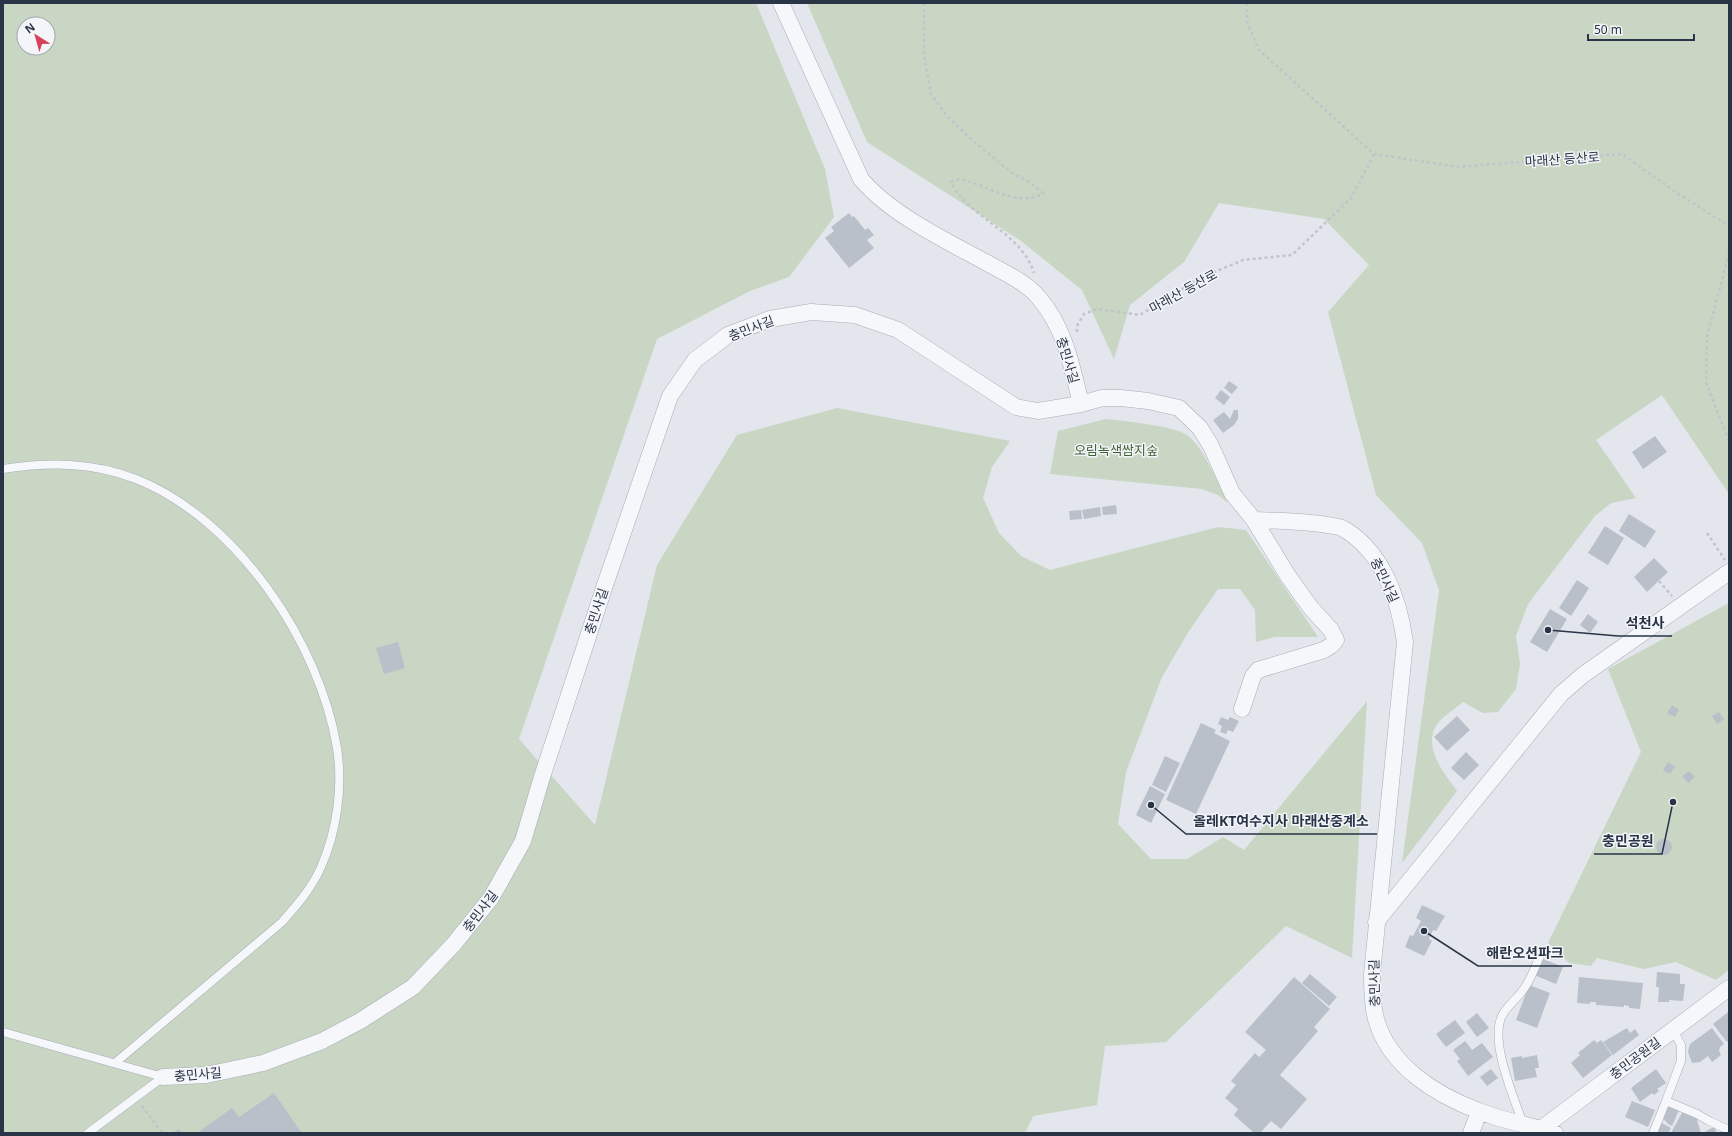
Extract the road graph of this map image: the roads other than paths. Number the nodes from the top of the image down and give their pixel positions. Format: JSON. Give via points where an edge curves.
{"nodes":[{"id":1,"x":781,"y":3,"type":"edge"},
{"id":2,"x":1081,"y":404,"type":"junction"},
{"id":3,"x":3,"y":469,"type":"edge"},
{"id":4,"x":1254,"y":520,"type":"junction"},
{"id":5,"x":1729,"y":572,"type":"edge"},
{"id":6,"x":1242,"y":709,"type":"dead end"},
{"id":7,"x":1376,"y":922,"type":"junction"},
{"id":8,"x":1540,"y":954,"type":"dead end"},
{"id":9,"x":1727,"y":993,"type":"edge"},
{"id":10,"x":1673,"y":1030,"type":"junction"},
{"id":11,"x":3,"y":1032,"type":"edge"},
{"id":12,"x":115,"y":1063,"type":"junction"},
{"id":13,"x":163,"y":1077,"type":"junction"},
{"id":14,"x":1666,"y":1101,"type":"junction"},
{"id":15,"x":1480,"y":1112,"type":"junction"},
{"id":16,"x":1523,"y":1124,"type":"junction"},
{"id":17,"x":1729,"y":1130,"type":"edge"},
{"id":18,"x":1548,"y":1131,"type":"edge"},
{"id":19,"x":88,"y":1133,"type":"edge"},
{"id":20,"x":1471,"y":1133,"type":"edge"},
{"id":21,"x":1653,"y":1133,"type":"edge"}],
"edges":[{"from":1,"to":2,"type":"street","name":"충민사길","via":[[856,170],[869,188],[902,214],[1018,280],[1034,292],[1051,315],[1064,340]]},
{"from":2,"to":4,"type":"street","name":"충민사길","via":[[1102,398],[1121,398],[1179,408],[1200,428],[1232,493]]},
{"from":2,"to":13,"type":"street","name":"충민사길","via":[[1038,411],[1016,407],[898,330],[856,315],[811,312],[770,319],[728,335],[695,360],[670,396],[605,584],[523,841],[491,898],[453,945],[412,987],[360,1021],[322,1041],[264,1063],[206,1075]]},
{"from":3,"to":12,"type":"lane","via":[[56,464],[85,465],[109,470],[149,485],[204,521],[249,565],[300,639],[319,684],[337,748],[339,783],[335,821],[321,866],[305,894],[277,926]]},
{"from":4,"to":6,"type":"street","via":[[1288,576],[1336,640],[1327,648],[1258,670]]},
{"from":4,"to":7,"type":"street","name":"충민사길","via":[[1308,522],[1341,527],[1370,550],[1388,582],[1399,613],[1405,642],[1404,660]]},
{"from":5,"to":7,"type":"street","via":[[1583,675],[1562,694]]},
{"from":7,"to":15,"type":"street","name":"충민사길","via":[[1372,974],[1373,1003],[1376,1021],[1384,1039],[1397,1058],[1420,1080],[1451,1100]]},
{"from":8,"to":16,"type":"lane","via":[[1524,989],[1503,1014],[1498,1030],[1503,1062]]},
{"from":9,"to":10,"type":"street","name":"충민공원길"},
{"from":10,"to":14,"type":"lane","via":[[1681,1045],[1681,1061]]},
{"from":10,"to":18,"type":"street","name":"충민공원길"},
{"from":11,"to":12,"type":"lane"},
{"from":12,"to":13,"type":"lane"},
{"from":13,"to":19,"type":"lane"},
{"from":14,"to":17,"type":"lane"},
{"from":14,"to":21,"type":"lane"},
{"from":15,"to":16,"type":"street","name":"충민사길"},
{"from":15,"to":20,"type":"street"},
{"from":16,"to":18,"type":"street","name":"충민사길"}]}
